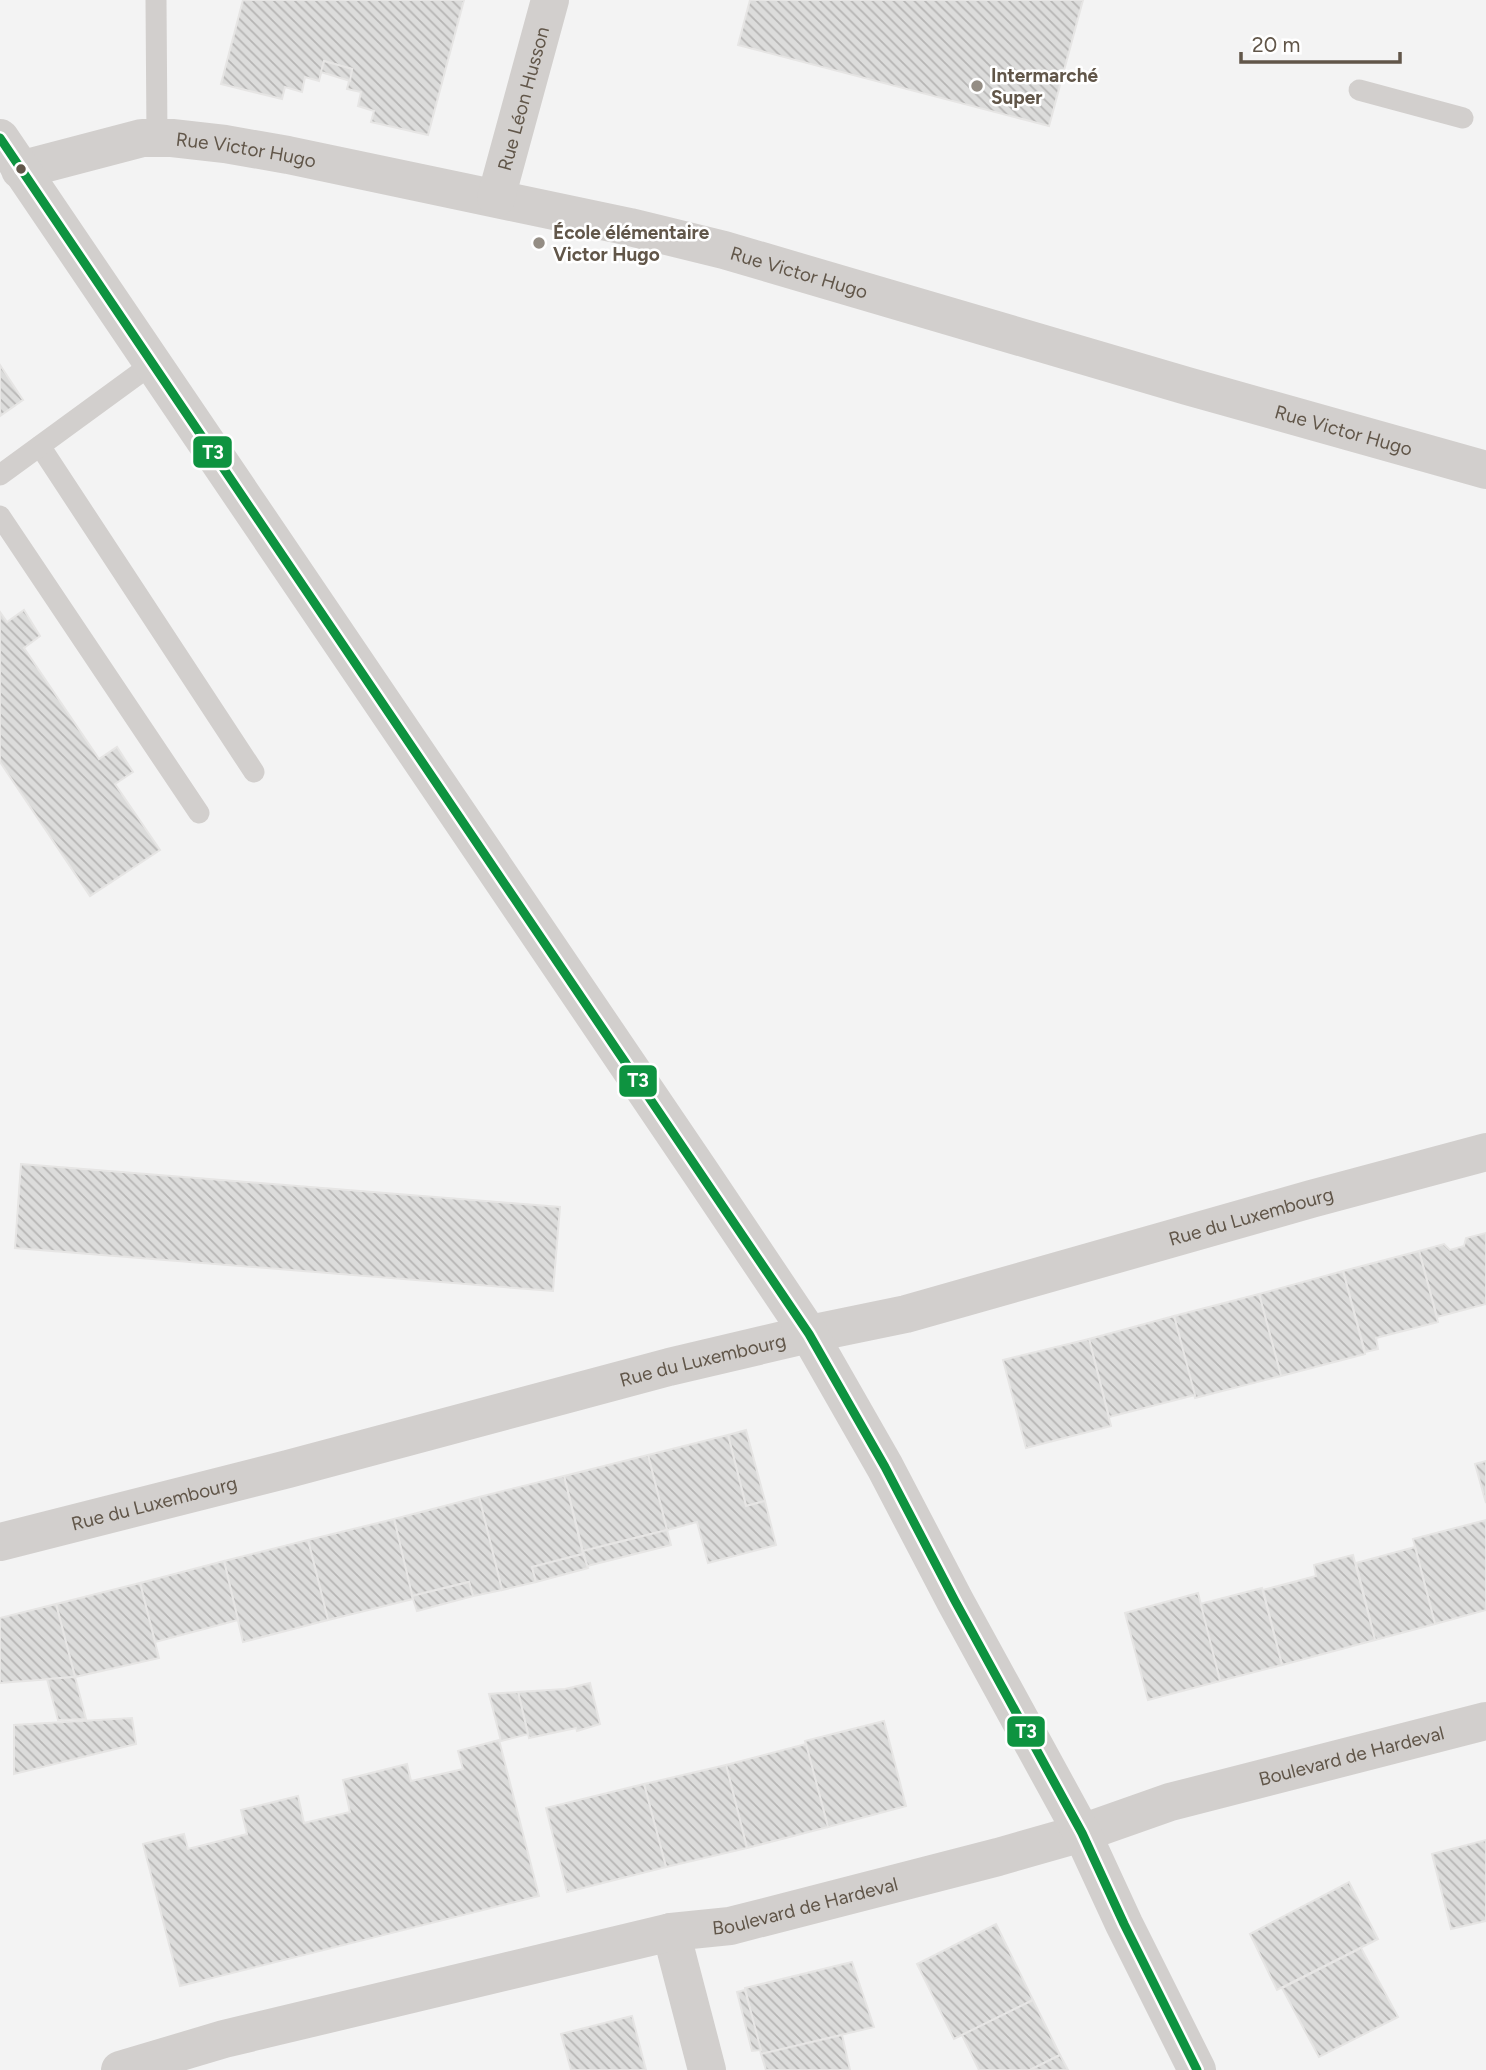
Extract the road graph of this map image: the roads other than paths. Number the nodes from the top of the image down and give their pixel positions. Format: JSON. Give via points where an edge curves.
{"nodes":[{"id":1,"x":156,"y":0,"type":"edge"},
{"id":2,"x":550,"y":0,"type":"edge"},
{"id":3,"x":1359,"y":90,"type":"dead end"},
{"id":4,"x":1463,"y":118,"type":"dead end"},
{"id":5,"x":0,"y":138,"type":"edge"},
{"id":6,"x":157,"y":138,"type":"junction"},
{"id":7,"x":20,"y":170,"type":"junction"},
{"id":8,"x":496,"y":198,"type":"junction"},
{"id":9,"x":152,"y":364,"type":"junction"},
{"id":10,"x":40,"y":446,"type":"junction"},
{"id":11,"x":1486,"y":470,"type":"edge"},
{"id":12,"x":0,"y":475,"type":"edge"},
{"id":13,"x":0,"y":516,"type":"edge"},
{"id":14,"x":254,"y":772,"type":"dead end"},
{"id":15,"x":199,"y":813,"type":"dead end"},
{"id":16,"x":1486,"y":1152,"type":"edge"},
{"id":17,"x":809,"y":1334,"type":"junction"},
{"id":18,"x":0,"y":1542,"type":"edge"},
{"id":19,"x":1486,"y":1721,"type":"edge"},
{"id":20,"x":1082,"y":1833,"type":"junction"},
{"id":21,"x":671,"y":1932,"type":"junction"},
{"id":22,"x":120,"y":2070,"type":"edge"},
{"id":23,"x":707,"y":2070,"type":"edge"},
{"id":24,"x":1197,"y":2070,"type":"edge"}],
"edges":[{"from":1,"to":6,"type":"lane"},
{"from":2,"to":8,"type":"street","name":"Rue Léon Husson"},
{"from":3,"to":4,"type":"lane"},
{"from":5,"to":7,"type":"street"},
{"from":6,"to":7,"type":"street","name":"Rue Victor Hugo"},
{"from":6,"to":8,"type":"street","name":"Rue Victor Hugo","via":[[288,155]]},
{"from":7,"to":9,"type":"street"},
{"from":8,"to":11,"type":"street","name":"Rue Victor Hugo","via":[[724,250]]},
{"from":9,"to":10,"type":"lane"},
{"from":9,"to":17,"type":"street"},
{"from":10,"to":12,"type":"lane"},
{"from":10,"to":14,"type":"lane"},
{"from":13,"to":15,"type":"lane"},
{"from":16,"to":17,"type":"street","name":"Rue du Luxembourg","via":[[906,1314]]},
{"from":17,"to":18,"type":"street","name":"Rue du Luxembourg"},
{"from":17,"to":20,"type":"street"},
{"from":19,"to":20,"type":"street","name":"Boulevard de Hardeval","via":[[1170,1802]]},
{"from":20,"to":21,"type":"street","name":"Boulevard de Hardeval","via":[[730,1926]]},
{"from":20,"to":24,"type":"street"},
{"from":21,"to":22,"type":"street","name":"Boulevard de Hardeval","via":[[225,2039]]},
{"from":21,"to":23,"type":"street"}]}
